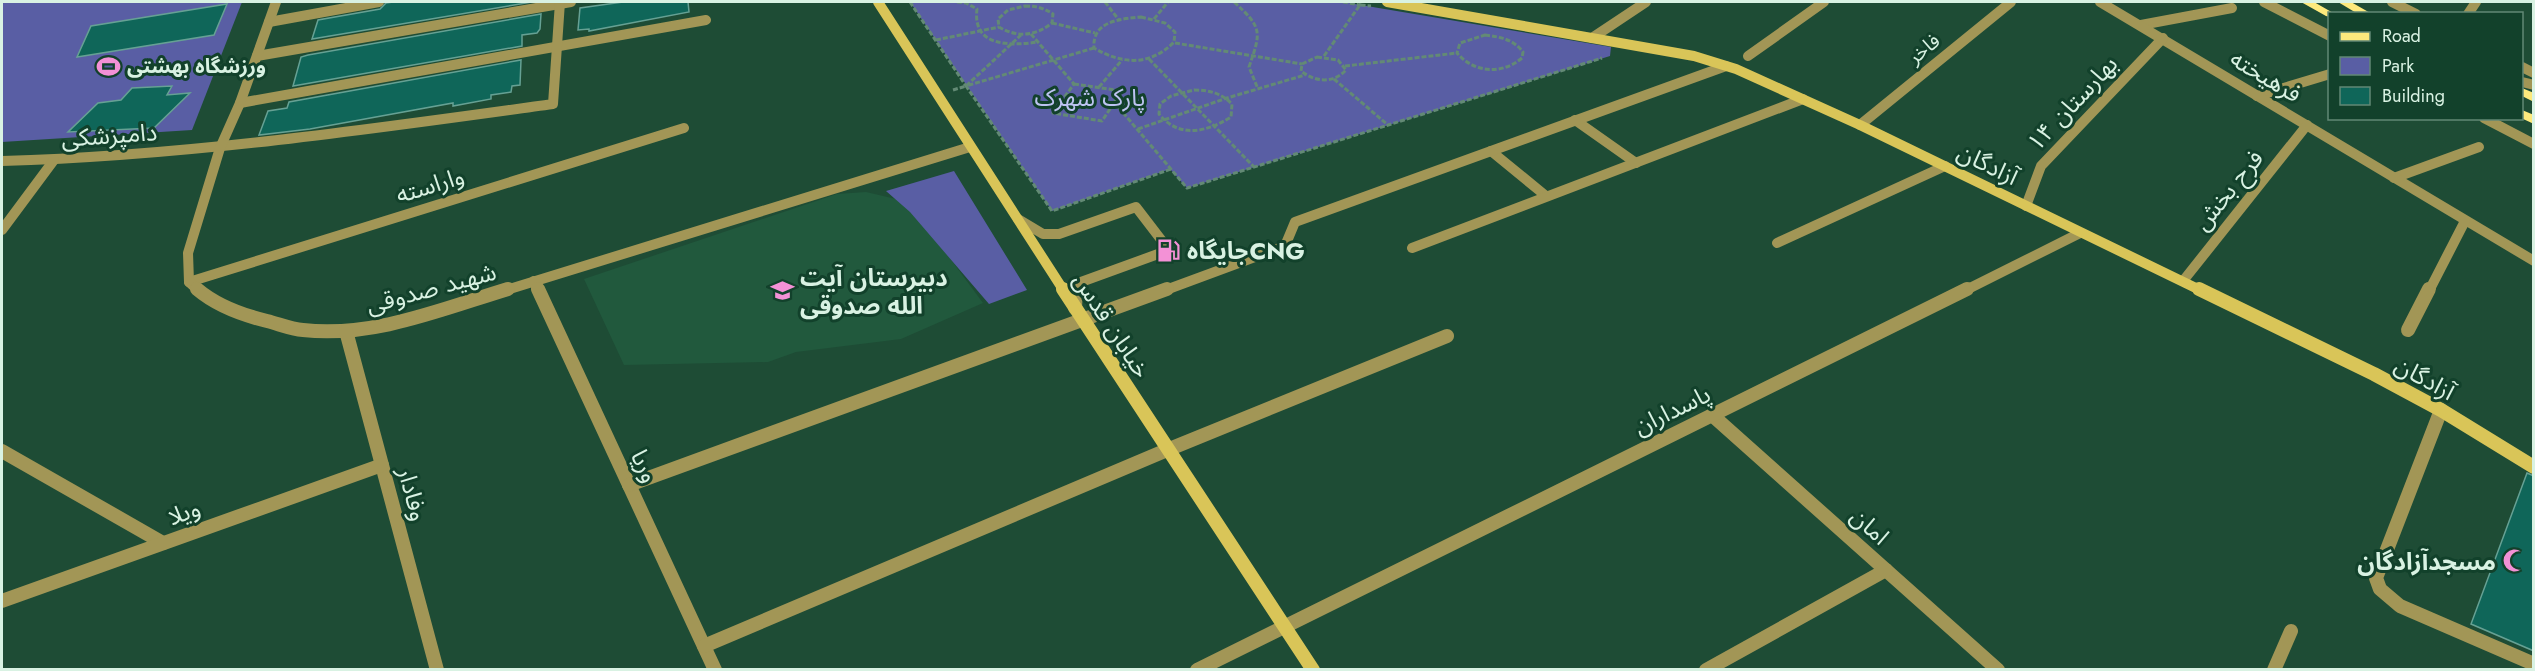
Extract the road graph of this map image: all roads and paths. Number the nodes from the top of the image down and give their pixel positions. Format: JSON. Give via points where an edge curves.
{"nodes":[{"id":1,"x":276,"y":2,"type":"edge"},
{"id":2,"x":379,"y":2,"type":"edge"},
{"id":3,"x":560,"y":2,"type":"edge"},
{"id":4,"x":571,"y":2,"type":"edge"},
{"id":5,"x":878,"y":2,"type":"edge"},
{"id":6,"x":910,"y":2,"type":"edge"},
{"id":7,"x":957,"y":2,"type":"edge"},
{"id":8,"x":1012,"y":2,"type":"edge"},
{"id":9,"x":1047,"y":2,"type":"edge"},
{"id":10,"x":1105,"y":2,"type":"edge"},
{"id":11,"x":1168,"y":2,"type":"edge"},
{"id":12,"x":1234,"y":2,"type":"edge"},
{"id":13,"x":1343,"y":2,"type":"edge"},
{"id":14,"x":1362,"y":2,"type":"edge"},
{"id":15,"x":1392,"y":2,"type":"edge"},
{"id":16,"x":1646,"y":2,"type":"edge"},
{"id":17,"x":1824,"y":2,"type":"edge"},
{"id":18,"x":2011,"y":2,"type":"edge"},
{"id":19,"x":2100,"y":2,"type":"edge"},
{"id":20,"x":2264,"y":2,"type":"edge"},
{"id":21,"x":2307,"y":2,"type":"edge"},
{"id":22,"x":2344,"y":2,"type":"edge"},
{"id":23,"x":2392,"y":2,"type":"edge"},
{"id":24,"x":1016,"y":8,"type":"junction"},
{"id":25,"x":1042,"y":8,"type":"junction"},
{"id":26,"x":2232,"y":8,"type":"dead end"},
{"id":27,"x":2363,"y":12,"type":"edge"},
{"id":28,"x":2412,"y":12,"type":"edge"},
{"id":29,"x":2328,"y":13,"type":"edge"},
{"id":30,"x":1154,"y":19,"type":"junction"},
{"id":31,"x":706,"y":20,"type":"dead end"},
{"id":32,"x":1119,"y":20,"type":"junction"},
{"id":33,"x":269,"y":22,"type":"junction"},
{"id":34,"x":1052,"y":23,"type":"junction"},
{"id":35,"x":2141,"y":25,"type":"junction"},
{"id":36,"x":999,"y":27,"type":"junction"},
{"id":37,"x":979,"y":32,"type":"junction"},
{"id":38,"x":1095,"y":33,"type":"junction"},
{"id":39,"x":1021,"y":34,"type":"junction"},
{"id":40,"x":1031,"y":34,"type":"junction"},
{"id":41,"x":2328,"y":35,"type":"edge"},
{"id":42,"x":1592,"y":38,"type":"junction"},
{"id":43,"x":2163,"y":38,"type":"junction"},
{"id":44,"x":936,"y":40,"type":"junction"},
{"id":45,"x":1038,"y":42,"type":"junction"},
{"id":46,"x":1175,"y":43,"type":"junction"},
{"id":47,"x":557,"y":47,"type":"junction"},
{"id":48,"x":1094,"y":48,"type":"junction"},
{"id":49,"x":1457,"y":53,"type":"junction"},
{"id":50,"x":257,"y":56,"type":"junction"},
{"id":51,"x":1252,"y":56,"type":"junction"},
{"id":52,"x":1610,"y":56,"type":"dead end"},
{"id":53,"x":1748,"y":56,"type":"dead end"},
{"id":54,"x":1149,"y":59,"type":"junction"},
{"id":55,"x":1122,"y":60,"type":"junction"},
{"id":56,"x":1302,"y":64,"type":"junction"},
{"id":57,"x":1345,"y":66,"type":"junction"},
{"id":58,"x":1726,"y":66,"type":"junction"},
{"id":59,"x":1305,"y":75,"type":"junction"},
{"id":60,"x":2328,"y":75,"type":"edge"},
{"id":61,"x":1333,"y":79,"type":"junction"},
{"id":62,"x":1074,"y":84,"type":"junction"},
{"id":63,"x":966,"y":86,"type":"junction"},
{"id":64,"x":1098,"y":88,"type":"junction"},
{"id":65,"x":1258,"y":89,"type":"junction"},
{"id":66,"x":1182,"y":91,"type":"junction"},
{"id":67,"x":937,"y":95,"type":"junction"},
{"id":68,"x":2257,"y":96,"type":"junction"},
{"id":69,"x":1227,"y":98,"type":"junction"},
{"id":70,"x":1803,"y":99,"type":"junction"},
{"id":71,"x":1114,"y":102,"type":"junction"},
{"id":72,"x":240,"y":103,"type":"junction"},
{"id":73,"x":1197,"y":110,"type":"junction"},
{"id":74,"x":1575,"y":120,"type":"junction"},
{"id":75,"x":2488,"y":120,"type":"edge"},
{"id":76,"x":1162,"y":122,"type":"junction"},
{"id":77,"x":1388,"y":125,"type":"junction"},
{"id":78,"x":1860,"y":125,"type":"junction"},
{"id":79,"x":2307,"y":125,"type":"junction"},
{"id":80,"x":684,"y":128,"type":"dead end"},
{"id":81,"x":1216,"y":128,"type":"junction"},
{"id":82,"x":1138,"y":129,"type":"junction"},
{"id":83,"x":2534,"y":144,"type":"edge"},
{"id":84,"x":970,"y":147,"type":"junction"},
{"id":85,"x":2479,"y":147,"type":"dead end"},
{"id":86,"x":220,"y":148,"type":"junction"},
{"id":87,"x":1491,"y":151,"type":"junction"},
{"id":88,"x":2,"y":160,"type":"edge"},
{"id":89,"x":54,"y":160,"type":"junction"},
{"id":90,"x":1636,"y":163,"type":"junction"},
{"id":91,"x":1945,"y":166,"type":"junction"},
{"id":92,"x":1254,"y":167,"type":"junction"},
{"id":93,"x":1170,"y":169,"type":"junction"},
{"id":94,"x":2394,"y":178,"type":"junction"},
{"id":95,"x":1546,"y":196,"type":"junction"},
{"id":96,"x":2026,"y":206,"type":"junction"},
{"id":97,"x":1018,"y":219,"type":"junction"},
{"id":98,"x":2465,"y":221,"type":"junction"},
{"id":99,"x":2,"y":230,"type":"edge"},
{"id":100,"x":2080,"y":233,"type":"junction"},
{"id":101,"x":1777,"y":243,"type":"dead end"},
{"id":102,"x":1412,"y":248,"type":"dead end"},
{"id":103,"x":2534,"y":261,"type":"edge"},
{"id":104,"x":534,"y":281,"type":"junction"},
{"id":105,"x":2183,"y":281,"type":"junction"},
{"id":106,"x":189,"y":282,"type":"junction"},
{"id":107,"x":1075,"y":308,"type":"junction"},
{"id":108,"x":1083,"y":321,"type":"junction"},
{"id":109,"x":2408,"y":330,"type":"dead end"},
{"id":110,"x":346,"y":331,"type":"junction"},
{"id":111,"x":1447,"y":336,"type":"dead end"},
{"id":112,"x":2441,"y":410,"type":"junction"},
{"id":113,"x":1712,"y":415,"type":"junction"},
{"id":114,"x":1167,"y":450,"type":"junction"},
{"id":115,"x":2,"y":451,"type":"edge"},
{"id":116,"x":382,"y":465,"type":"junction"},
{"id":117,"x":2534,"y":467,"type":"edge"},
{"id":118,"x":629,"y":484,"type":"junction"},
{"id":119,"x":163,"y":543,"type":"junction"},
{"id":120,"x":1886,"y":570,"type":"junction"},
{"id":121,"x":2,"y":601,"type":"edge"},
{"id":122,"x":1283,"y":627,"type":"junction"},
{"id":123,"x":2291,"y":631,"type":"dead end"},
{"id":124,"x":704,"y":646,"type":"junction"},
{"id":125,"x":2534,"y":664,"type":"edge"},
{"id":126,"x":437,"y":669,"type":"edge"},
{"id":127,"x":715,"y":669,"type":"edge"},
{"id":128,"x":1197,"y":669,"type":"edge"},
{"id":129,"x":1313,"y":669,"type":"edge"},
{"id":130,"x":1706,"y":669,"type":"edge"},
{"id":131,"x":1998,"y":669,"type":"edge"},
{"id":132,"x":2274,"y":669,"type":"edge"}],
"edges":[{"from":1,"to":33,"type":"street"},
{"from":2,"to":33,"type":"street"},
{"from":3,"to":4,"type":"street"},
{"from":3,"to":47,"type":"street"},
{"from":3,"to":50,"type":"street"},
{"from":5,"to":67,"type":"street","name":"خیابان قدس"},
{"from":6,"to":44,"type":"path"},
{"from":7,"to":37,"type":"path","via":[[977,9]]},
{"from":8,"to":24,"type":"path"},
{"from":9,"to":25,"type":"path"},
{"from":10,"to":32,"type":"path"},
{"from":11,"to":30,"type":"path"},
{"from":12,"to":51,"type":"path","via":[[1252,18],[1259,38]]},
{"from":13,"to":14,"type":"path"},
{"from":15,"to":42,"type":"street","name":"آزادگان"},
{"from":16,"to":42,"type":"street"},
{"from":17,"to":53,"type":"street"},
{"from":18,"to":78,"type":"street","name":"فاخر"},
{"from":19,"to":35,"type":"street","name":"فرهیخته"},
{"from":20,"to":41,"type":"street"},
{"from":21,"to":29,"type":"main road"},
{"from":22,"to":27,"type":"main road"},
{"from":23,"to":28,"type":"street"},
{"from":24,"to":25,"type":"path"},
{"from":24,"to":36,"type":"path","via":[[998,19]]},
{"from":25,"to":34,"type":"path","via":[[1053,14]]},
{"from":26,"to":35,"type":"street"},
{"from":30,"to":32,"type":"path"},
{"from":30,"to":46,"type":"path","via":[[1174,29]]},
{"from":31,"to":47,"type":"street"},
{"from":32,"to":38,"type":"path"},
{"from":33,"to":50,"type":"street"},
{"from":34,"to":38,"type":"path"},
{"from":34,"to":40,"type":"path"},
{"from":35,"to":43,"type":"street","name":"فرهیخته"},
{"from":36,"to":37,"type":"path"},
{"from":36,"to":39,"type":"path"},
{"from":37,"to":44,"type":"path"},
{"from":37,"to":45,"type":"path","via":[[994,42]]},
{"from":38,"to":48,"type":"path"},
{"from":39,"to":40,"type":"path"},
{"from":39,"to":63,"type":"path"},
{"from":40,"to":45,"type":"path"},
{"from":42,"to":58,"type":"street","name":"آزادگان","via":[[1694,56]]},
{"from":43,"to":68,"type":"street","name":"فرهیخته"},
{"from":43,"to":96,"type":"street","name":"بهارستان ۱۴","via":[[2041,166]]},
{"from":44,"to":63,"type":"path"},
{"from":45,"to":62,"type":"path"},
{"from":46,"to":51,"type":"path"},
{"from":46,"to":54,"type":"path","via":[[1170,50]]},
{"from":47,"to":72,"type":"street"},
{"from":47,"to":86,"type":"street","name":"دامپزشکی","via":[[553,104]]},
{"from":48,"to":55,"type":"path"},
{"from":48,"to":63,"type":"path"},
{"from":49,"to":49,"type":"path","via":[[1478,68],[1500,69],[1518,63],[1523,52],[1505,38],[1485,35],[1460,43]]},
{"from":49,"to":57,"type":"path"},
{"from":50,"to":72,"type":"street"},
{"from":51,"to":56,"type":"path"},
{"from":51,"to":65,"type":"path","via":[[1249,67]]},
{"from":52,"to":77,"type":"path"},
{"from":54,"to":55,"type":"path"},
{"from":54,"to":66,"type":"path"},
{"from":55,"to":64,"type":"path"},
{"from":56,"to":57,"type":"path","via":[[1324,56]]},
{"from":56,"to":59,"type":"path"},
{"from":57,"to":61,"type":"path","via":[[1344,73]]},
{"from":58,"to":70,"type":"street","name":"آزادگان"},
{"from":58,"to":74,"type":"street"},
{"from":59,"to":61,"type":"path","via":[[1318,80]]},
{"from":59,"to":65,"type":"path"},
{"from":60,"to":68,"type":"street"},
{"from":61,"to":77,"type":"path"},
{"from":62,"to":64,"type":"path"},
{"from":62,"to":71,"type":"path","via":[[1053,113],[1102,120]]},
{"from":63,"to":67,"type":"path"},
{"from":63,"to":93,"type":"path","via":[[1052,211]]},
{"from":64,"to":71,"type":"path","via":[[1122,91]]},
{"from":65,"to":69,"type":"path"},
{"from":66,"to":69,"type":"path","via":[[1207,90]]},
{"from":66,"to":73,"type":"path"},
{"from":66,"to":76,"type":"path","via":[[1162,101],[1158,115]]},
{"from":67,"to":84,"type":"street","name":"خیابان قدس"},
{"from":68,"to":79,"type":"street","name":"فرهیخته"},
{"from":69,"to":73,"type":"path"},
{"from":69,"to":81,"type":"path","via":[[1232,104],[1232,117]]},
{"from":70,"to":78,"type":"street","name":"آزادگان"},
{"from":70,"to":90,"type":"street"},
{"from":71,"to":82,"type":"path"},
{"from":72,"to":86,"type":"street"},
{"from":73,"to":76,"type":"path"},
{"from":73,"to":81,"type":"path"},
{"from":74,"to":87,"type":"street"},
{"from":74,"to":90,"type":"street"},
{"from":75,"to":83,"type":"street"},
{"from":76,"to":81,"type":"path","via":[[1180,130]]},
{"from":76,"to":82,"type":"path"},
{"from":77,"to":92,"type":"path"},
{"from":78,"to":91,"type":"street","name":"آزادگان"},
{"from":79,"to":94,"type":"street","name":"فرهیخته"},
{"from":79,"to":105,"type":"street","name":"فرح بخش"},
{"from":80,"to":106,"type":"street","name":"واراسته"},
{"from":81,"to":92,"type":"path"},
{"from":82,"to":93,"type":"path"},
{"from":84,"to":97,"type":"street","name":"خیابان قدس"},
{"from":84,"to":104,"type":"street","name":"شهید صدوقی"},
{"from":85,"to":94,"type":"street"},
{"from":86,"to":89,"type":"street","name":"دامپزشکی"},
{"from":86,"to":106,"type":"street","via":[[188,253]]},
{"from":87,"to":95,"type":"street"},
{"from":87,"to":108,"type":"street","via":[[1295,222],[1285,246]]},
{"from":88,"to":89,"type":"street","name":"دامپزشکی"},
{"from":89,"to":99,"type":"street"},
{"from":90,"to":95,"type":"street"},
{"from":91,"to":96,"type":"street","name":"آزادگان"},
{"from":91,"to":101,"type":"street"},
{"from":92,"to":93,"type":"path","via":[[1187,188]]},
{"from":94,"to":98,"type":"street","name":"فرهیخته"},
{"from":95,"to":102,"type":"street"},
{"from":96,"to":100,"type":"street","name":"آزادگان"},
{"from":97,"to":107,"type":"street","name":"خیابان قدس"},
{"from":97,"to":107,"type":"street","via":[[1043,234],[1059,234],[1136,207],[1169,250],[1082,282],[1076,289]]},
{"from":98,"to":103,"type":"street","name":"فرهیخته"},
{"from":98,"to":109,"type":"street"},
{"from":100,"to":105,"type":"street","name":"آزادگان"},
{"from":100,"to":113,"type":"street","name":"پاسداران"},
{"from":104,"to":110,"type":"street","name":"شهید صدوقی","via":[[401,322]]},
{"from":104,"to":118,"type":"street","name":"وریا"},
{"from":105,"to":112,"type":"street","name":"آزادگان"},
{"from":106,"to":110,"type":"street","name":"شهید صدوقی","via":[[212,302],[254,318],[302,330]]},
{"from":107,"to":108,"type":"street","name":"خیابان قدس"},
{"from":108,"to":114,"type":"street","name":"خیابان قدس"},
{"from":108,"to":118,"type":"street"},
{"from":110,"to":116,"type":"street","name":"وفادار"},
{"from":111,"to":114,"type":"street"},
{"from":112,"to":117,"type":"street","name":"آزادگان"},
{"from":112,"to":125,"type":"street","via":[[2376,578],[2380,589],[2400,606]]},
{"from":113,"to":120,"type":"street","name":"امان"},
{"from":113,"to":122,"type":"street","name":"پاسداران"},
{"from":114,"to":122,"type":"street","name":"خیابان قدس"},
{"from":114,"to":124,"type":"street"},
{"from":115,"to":119,"type":"street"},
{"from":116,"to":119,"type":"street","name":"ویلا"},
{"from":116,"to":126,"type":"street","name":"وفادار"},
{"from":118,"to":124,"type":"street","name":"وریا"},
{"from":119,"to":121,"type":"street","name":"ویلا"},
{"from":120,"to":130,"type":"street"},
{"from":120,"to":131,"type":"street","name":"امان"},
{"from":122,"to":128,"type":"street","name":"پاسداران"},
{"from":122,"to":129,"type":"street","name":"خیابان قدس"},
{"from":123,"to":132,"type":"street"},
{"from":124,"to":127,"type":"street","name":"وریا"}]}
